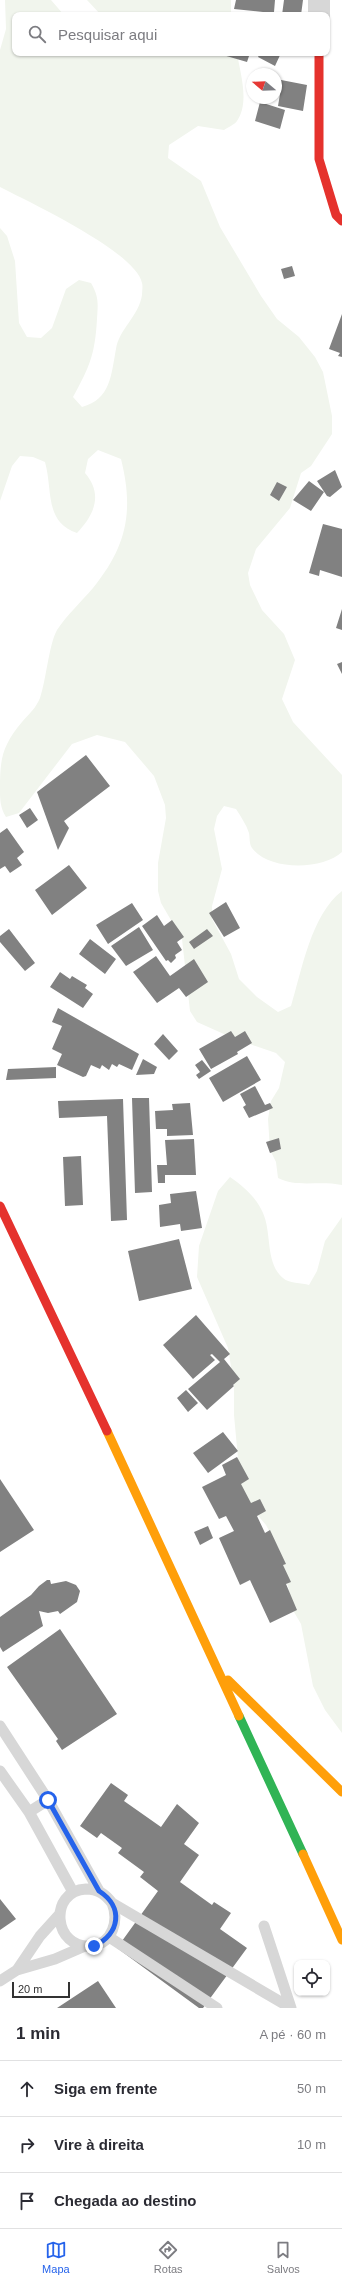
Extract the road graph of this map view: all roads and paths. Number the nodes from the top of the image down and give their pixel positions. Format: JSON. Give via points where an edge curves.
{"nodes":[{"id":1,"x":319,"y":0,"type":"edge"},
{"id":2,"x":319,"y":12,"type":"edge"},
{"id":3,"x":319,"y":56,"type":"edge"},
{"id":4,"x":342,"y":221,"type":"edge"},
{"id":5,"x":0,"y":1206,"type":"edge"},
{"id":6,"x":218,"y":1669,"type":"junction"},
{"id":7,"x":0,"y":1726,"type":"edge"},
{"id":8,"x":0,"y":1771,"type":"edge"},
{"id":9,"x":342,"y":1792,"type":"edge"},
{"id":10,"x":48,"y":1800,"type":"junction"},
{"id":11,"x":29,"y":1812,"type":"junction"},
{"id":12,"x":99,"y":1891,"type":"junction"},
{"id":13,"x":73,"y":1892,"type":"junction"},
{"id":14,"x":112,"y":1903,"type":"junction"},
{"id":15,"x":59,"y":1915,"type":"junction"},
{"id":16,"x":264,"y":1926,"type":"dead end"},
{"id":17,"x":109,"y":1937,"type":"junction"},
{"id":18,"x":342,"y":1940,"type":"edge"},
{"id":19,"x":85,"y":1946,"type":"junction"},
{"id":20,"x":17,"y":1970,"type":"junction"},
{"id":21,"x":0,"y":1981,"type":"edge"},
{"id":22,"x":217,"y":2008,"type":"edge"},
{"id":23,"x":291,"y":2008,"type":"edge"}],
"edges":[{"from":1,"to":2,"type":"street"},
{"from":3,"to":4,"type":"main road","via":[[318,159],[336,215]]},
{"from":5,"to":6,"type":"main road"},
{"from":6,"to":9,"type":"main road"},
{"from":6,"to":18,"type":"main road"},
{"from":7,"to":10,"type":"lane"},
{"from":8,"to":11,"type":"lane"},
{"from":10,"to":11,"type":"lane"},
{"from":10,"to":12,"type":"lane"},
{"from":11,"to":13,"type":"lane"},
{"from":12,"to":13,"type":"lane","via":[[86,1889]]},
{"from":12,"to":14,"type":"lane"},
{"from":13,"to":15,"type":"lane","via":[[61,1906]]},
{"from":14,"to":17,"type":"lane","via":[[116,1920]]},
{"from":14,"to":23,"type":"lane"},
{"from":15,"to":19,"type":"lane","via":[[61,1928],[68,1939]]},
{"from":15,"to":20,"type":"lane","via":[[40,1936]]},
{"from":16,"to":23,"type":"lane"},
{"from":17,"to":19,"type":"lane","via":[[94,1946]]},
{"from":17,"to":22,"type":"lane"},
{"from":19,"to":20,"type":"lane","via":[[55,1959]]},
{"from":20,"to":21,"type":"lane"}]}
